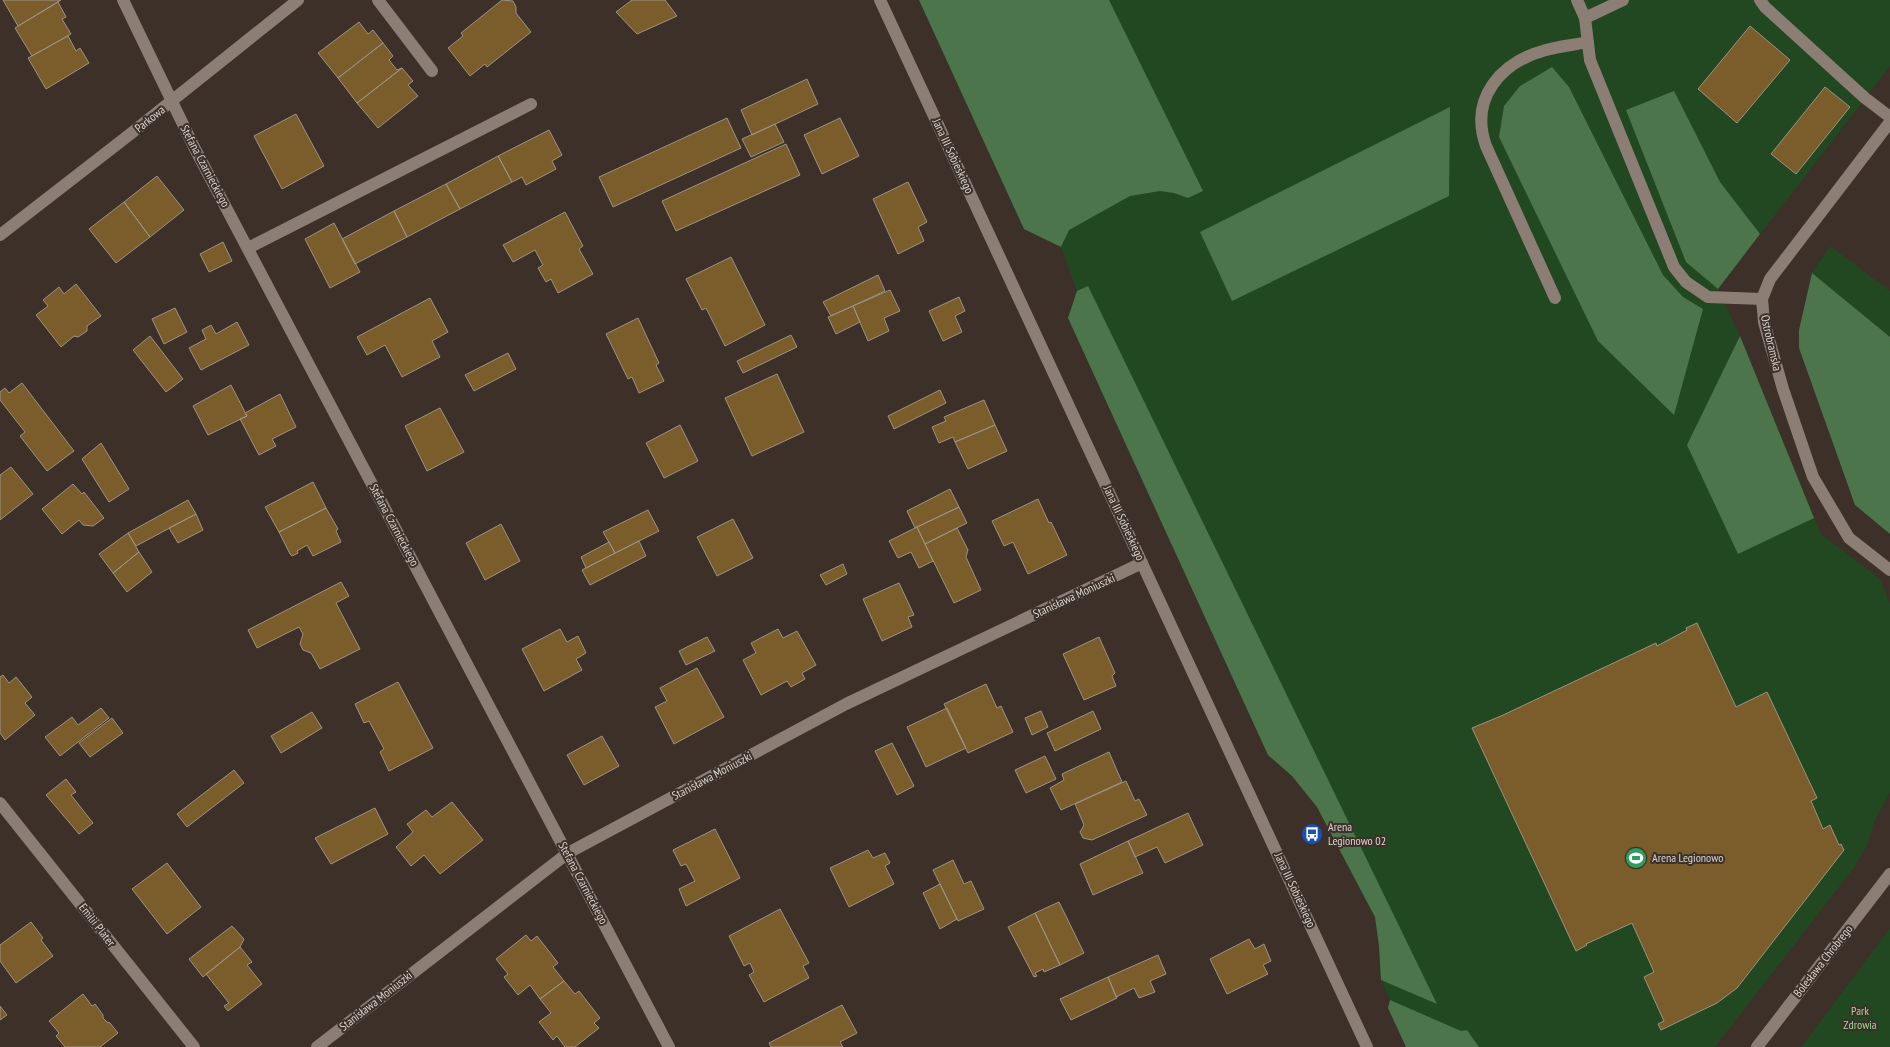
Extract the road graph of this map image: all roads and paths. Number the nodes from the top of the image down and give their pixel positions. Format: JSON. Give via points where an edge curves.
{"nodes":[{"id":1,"x":124,"y":0,"type":"edge"},
{"id":2,"x":298,"y":0,"type":"edge"},
{"id":3,"x":378,"y":0,"type":"edge"},
{"id":4,"x":880,"y":0,"type":"edge"},
{"id":5,"x":1577,"y":0,"type":"edge"},
{"id":6,"x":1623,"y":0,"type":"edge"},
{"id":7,"x":1760,"y":0,"type":"edge"},
{"id":8,"x":1585,"y":18,"type":"junction"},
{"id":9,"x":1588,"y":42,"type":"junction"},
{"id":10,"x":432,"y":71,"type":"dead end"},
{"id":11,"x":171,"y":101,"type":"junction"},
{"id":12,"x":530,"y":104,"type":"dead end"},
{"id":13,"x":1890,"y":117,"type":"edge"},
{"id":14,"x":1890,"y":122,"type":"edge"},
{"id":15,"x":0,"y":235,"type":"edge"},
{"id":16,"x":248,"y":248,"type":"junction"},
{"id":17,"x":1555,"y":298,"type":"dead end"},
{"id":18,"x":1762,"y":299,"type":"junction"},
{"id":19,"x":1142,"y":563,"type":"junction"},
{"id":20,"x":1890,"y":570,"type":"edge"},
{"id":21,"x":0,"y":803,"type":"edge"},
{"id":22,"x":568,"y":853,"type":"junction"},
{"id":23,"x":1890,"y":874,"type":"edge"},
{"id":24,"x":194,"y":1047,"type":"edge"},
{"id":25,"x":317,"y":1047,"type":"edge"},
{"id":26,"x":669,"y":1047,"type":"edge"},
{"id":27,"x":1367,"y":1047,"type":"edge"},
{"id":28,"x":1757,"y":1047,"type":"edge"}],
"edges":[{"from":1,"to":11,"type":"street","name":"Stefana Czarnieckiego"},
{"from":2,"to":11,"type":"street","name":"Parkowa"},
{"from":3,"to":10,"type":"street"},
{"from":4,"to":19,"type":"street","name":"Jana III Sobieskiego"},
{"from":5,"to":8,"type":"street"},
{"from":6,"to":8,"type":"street"},
{"from":7,"to":13,"type":"street","via":[[1865,98]]},
{"from":8,"to":9,"type":"street"},
{"from":9,"to":17,"type":"street","via":[[1546,50],[1508,68],[1490,88],[1481,114],[1486,146]]},
{"from":9,"to":18,"type":"street","via":[[1590,60],[1674,267],[1686,282],[1708,297]]},
{"from":11,"to":15,"type":"street","name":"Parkowa"},
{"from":11,"to":16,"type":"street","name":"Stefana Czarnieckiego"},
{"from":12,"to":16,"type":"street"},
{"from":14,"to":18,"type":"street","name":"Ostrobramska","via":[[1782,262]]},
{"from":16,"to":22,"type":"street","name":"Stefana Czarnieckiego"},
{"from":18,"to":20,"type":"street","name":"Ostrobramska","via":[[1764,322],[1782,389],[1813,477],[1848,538]]},
{"from":19,"to":22,"type":"street","name":"Stanisława Moniuszki","via":[[846,704]]},
{"from":19,"to":27,"type":"street","name":"Jana III Sobieskiego"},
{"from":21,"to":24,"type":"street","name":"Emilii Plater"},
{"from":22,"to":25,"type":"street","name":"Stanisława Moniuszki"},
{"from":22,"to":26,"type":"street","name":"Stefana Czarnieckiego"},
{"from":23,"to":28,"type":"street","name":"Bolesława Chrobrego"}]}
